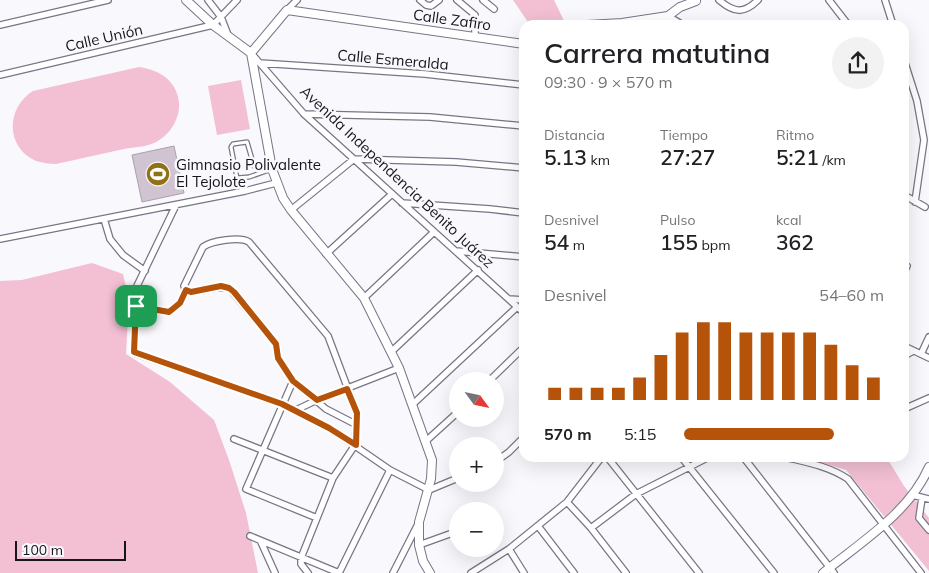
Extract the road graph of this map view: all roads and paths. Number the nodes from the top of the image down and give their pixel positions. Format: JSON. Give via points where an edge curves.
{"nodes":[{"id":1,"x":108,"y":0,"type":"edge"},
{"id":2,"x":186,"y":0,"type":"edge"},
{"id":3,"x":208,"y":0,"type":"edge"},
{"id":4,"x":237,"y":0,"type":"edge"},
{"id":5,"x":297,"y":0,"type":"edge"},
{"id":6,"x":420,"y":0,"type":"edge"},
{"id":7,"x":439,"y":0,"type":"edge"},
{"id":8,"x":456,"y":0,"type":"edge"},
{"id":9,"x":483,"y":0,"type":"edge"},
{"id":10,"x":696,"y":0,"type":"edge"},
{"id":11,"x":719,"y":0,"type":"edge"},
{"id":12,"x":758,"y":0,"type":"edge"},
{"id":13,"x":829,"y":0,"type":"edge"},
{"id":14,"x":885,"y":0,"type":"edge"},
{"id":15,"x":494,"y":9,"type":"dead end"},
{"id":16,"x":287,"y":10,"type":"junction"},
{"id":17,"x":668,"y":16,"type":"junction"},
{"id":18,"x":221,"y":17,"type":"junction"},
{"id":19,"x":645,"y":20,"type":"edge"},
{"id":20,"x":675,"y":20,"type":"edge"},
{"id":21,"x":844,"y":20,"type":"edge"},
{"id":22,"x":891,"y":20,"type":"edge"},
{"id":23,"x":0,"y":25,"type":"edge"},
{"id":24,"x":213,"y":25,"type":"junction"},
{"id":25,"x":228,"y":35,"type":"junction"},
{"id":26,"x":475,"y":37,"type":"junction"},
{"id":27,"x":519,"y":43,"type":"edge"},
{"id":28,"x":251,"y":53,"type":"junction"},
{"id":29,"x":260,"y":62,"type":"junction"},
{"id":30,"x":0,"y":75,"type":"edge"},
{"id":31,"x":909,"y":76,"type":"edge"},
{"id":32,"x":519,"y":84,"type":"edge"},
{"id":33,"x":304,"y":114,"type":"junction"},
{"id":34,"x":519,"y":125,"type":"edge"},
{"id":35,"x":929,"y":133,"type":"edge"},
{"id":36,"x":924,"y":140,"type":"junction"},
{"id":37,"x":354,"y":159,"type":"junction"},
{"id":38,"x":254,"y":166,"type":"dead end"},
{"id":39,"x":519,"y":168,"type":"edge"},
{"id":40,"x":272,"y":169,"type":"junction"},
{"id":41,"x":276,"y":183,"type":"junction"},
{"id":42,"x":392,"y":194,"type":"junction"},
{"id":43,"x":909,"y":198,"type":"edge"},
{"id":44,"x":915,"y":202,"type":"junction"},
{"id":45,"x":402,"y":203,"type":"junction"},
{"id":46,"x":176,"y":205,"type":"junction"},
{"id":47,"x":925,"y":208,"type":"dead end"},
{"id":48,"x":291,"y":210,"type":"junction"},
{"id":49,"x":519,"y":212,"type":"edge"},
{"id":50,"x":104,"y":219,"type":"junction"},
{"id":51,"x":434,"y":232,"type":"junction"},
{"id":52,"x":0,"y":238,"type":"edge"},
{"id":53,"x":456,"y":252,"type":"junction"},
{"id":54,"x":326,"y":254,"type":"junction"},
{"id":55,"x":519,"y":257,"type":"edge"},
{"id":56,"x":478,"y":270,"type":"junction"},
{"id":57,"x":145,"y":271,"type":"junction"},
{"id":58,"x":186,"y":290,"type":"junction"},
{"id":59,"x":364,"y":298,"type":"junction"},
{"id":60,"x":509,"y":299,"type":"junction"},
{"id":61,"x":519,"y":300,"type":"edge"},
{"id":62,"x":136,"y":306,"type":"junction"},
{"id":63,"x":517,"y":307,"type":"joint"},
{"id":64,"x":929,"y":337,"type":"edge"},
{"id":65,"x":909,"y":349,"type":"edge"},
{"id":66,"x":519,"y":351,"type":"edge"},
{"id":67,"x":913,"y":351,"type":"junction"},
{"id":68,"x":391,"y":352,"type":"junction"},
{"id":69,"x":909,"y":353,"type":"edge"},
{"id":70,"x":921,"y":354,"type":"junction"},
{"id":71,"x":929,"y":358,"type":"edge"},
{"id":72,"x":399,"y":368,"type":"junction"},
{"id":73,"x":499,"y":372,"type":"edge"},
{"id":74,"x":293,"y":381,"type":"junction"},
{"id":75,"x":347,"y":389,"type":"junction"},
{"id":76,"x":929,"y":398,"type":"edge"},
{"id":77,"x":317,"y":400,"type":"junction"},
{"id":78,"x":282,"y":404,"type":"junction"},
{"id":79,"x":413,"y":404,"type":"junction"},
{"id":80,"x":909,"y":407,"type":"edge"},
{"id":81,"x":296,"y":410,"type":"junction"},
{"id":82,"x":449,"y":420,"type":"edge"},
{"id":83,"x":357,"y":425,"type":"junction"},
{"id":84,"x":234,"y":439,"type":"dead end"},
{"id":85,"x":426,"y":441,"type":"junction"},
{"id":86,"x":519,"y":442,"type":"edge"},
{"id":87,"x":356,"y":445,"type":"junction"},
{"id":88,"x":262,"y":450,"type":"junction"},
{"id":89,"x":504,"y":456,"type":"edge"},
{"id":90,"x":598,"y":462,"type":"edge"},
{"id":91,"x":611,"y":462,"type":"edge"},
{"id":92,"x":686,"y":462,"type":"edge"},
{"id":93,"x":698,"y":462,"type":"edge"},
{"id":94,"x":747,"y":462,"type":"edge"},
{"id":95,"x":804,"y":462,"type":"edge"},
{"id":96,"x":690,"y":466,"type":"junction"},
{"id":97,"x":929,"y":467,"type":"edge"},
{"id":98,"x":390,"y":470,"type":"junction"},
{"id":99,"x":333,"y":478,"type":"junction"},
{"id":100,"x":449,"y":482,"type":"edge"},
{"id":101,"x":429,"y":490,"type":"junction"},
{"id":102,"x":636,"y":494,"type":"junction"},
{"id":103,"x":912,"y":496,"type":"junction"},
{"id":104,"x":922,"y":498,"type":"junction"},
{"id":105,"x":929,"y":499,"type":"edge"},
{"id":106,"x":567,"y":502,"type":"junction"},
{"id":107,"x":317,"y":518,"type":"junction"},
{"id":108,"x":419,"y":522,"type":"junction"},
{"id":109,"x":883,"y":525,"type":"junction"},
{"id":110,"x":538,"y":526,"type":"junction"},
{"id":111,"x":591,"y":528,"type":"junction"},
{"id":112,"x":929,"y":530,"type":"edge"},
{"id":113,"x":449,"y":534,"type":"edge"},
{"id":114,"x":250,"y":536,"type":"dead end"},
{"id":115,"x":261,"y":542,"type":"junction"},
{"id":116,"x":419,"y":545,"type":"junction"},
{"id":117,"x":509,"y":549,"type":"junction"},
{"id":118,"x":301,"y":558,"type":"junction"},
{"id":119,"x":829,"y":571,"type":"edge"},
{"id":120,"x":275,"y":573,"type":"edge"},
{"id":121,"x":308,"y":573,"type":"edge"},
{"id":122,"x":339,"y":573,"type":"edge"},
{"id":123,"x":393,"y":573,"type":"edge"},
{"id":124,"x":430,"y":573,"type":"edge"},
{"id":125,"x":471,"y":573,"type":"edge"},
{"id":126,"x":524,"y":573,"type":"edge"},
{"id":127,"x":574,"y":573,"type":"edge"},
{"id":128,"x":626,"y":573,"type":"edge"},
{"id":129,"x":699,"y":573,"type":"edge"},
{"id":130,"x":774,"y":573,"type":"edge"},
{"id":131,"x":921,"y":573,"type":"edge"}],
"edges":[{"from":1,"to":23,"type":"street"},
{"from":2,"to":24,"type":"street","name":"Avenida Independencia Benito Juárez"},
{"from":3,"to":18,"type":"street"},
{"from":4,"to":18,"type":"street"},
{"from":5,"to":16,"type":"street"},
{"from":6,"to":7,"type":"street","via":[[431,6]]},
{"from":8,"to":26,"type":"street","via":[[475,15]]},
{"from":9,"to":15,"type":"street"},
{"from":10,"to":17,"type":"street"},
{"from":11,"to":12,"type":"street","via":[[729,8],[741,10]]},
{"from":13,"to":21,"type":"street"},
{"from":14,"to":22,"type":"street"},
{"from":16,"to":26,"type":"street","name":"Calle Zafiro"},
{"from":16,"to":28,"type":"street"},
{"from":17,"to":19,"type":"street"},
{"from":17,"to":20,"type":"street"},
{"from":18,"to":24,"type":"street"},
{"from":18,"to":25,"type":"street"},
{"from":24,"to":25,"type":"street","name":"Avenida Independencia Benito Juárez"},
{"from":24,"to":30,"type":"street","name":"Calle Unión"},
{"from":25,"to":28,"type":"street","name":"Avenida Independencia Benito Juárez"},
{"from":26,"to":27,"type":"street","name":"Calle Zafiro"},
{"from":28,"to":29,"type":"street","name":"Avenida Independencia Benito Juárez"},
{"from":28,"to":40,"type":"street"},
{"from":29,"to":32,"type":"street","name":"Calle Esmeralda"},
{"from":29,"to":33,"type":"street","name":"Avenida Independencia Benito Juárez"},
{"from":31,"to":36,"type":"street"},
{"from":33,"to":34,"type":"street","via":[[430,116]]},
{"from":33,"to":37,"type":"street","name":"Avenida Independencia Benito Juárez"},
{"from":35,"to":36,"type":"street"},
{"from":36,"to":44,"type":"street"},
{"from":37,"to":39,"type":"street"},
{"from":37,"to":42,"type":"street","name":"Avenida Independencia Benito Juárez"},
{"from":37,"to":48,"type":"street"},
{"from":38,"to":40,"type":"lane","via":[[247,142],[233,144],[237,178]]},
{"from":40,"to":41,"type":"street"},
{"from":41,"to":46,"type":"street"},
{"from":41,"to":48,"type":"street"},
{"from":42,"to":45,"type":"street","name":"Avenida Independencia Benito Juárez"},
{"from":42,"to":54,"type":"street"},
{"from":43,"to":44,"type":"street"},
{"from":44,"to":47,"type":"street"},
{"from":45,"to":49,"type":"street"},
{"from":45,"to":51,"type":"street","name":"Avenida Independencia Benito Juárez"},
{"from":46,"to":50,"type":"street"},
{"from":46,"to":57,"type":"street"},
{"from":48,"to":54,"type":"street"},
{"from":50,"to":52,"type":"street"},
{"from":50,"to":57,"type":"street","via":[[110,239],[124,256]]},
{"from":51,"to":53,"type":"street","name":"Avenida Independencia Benito Juárez"},
{"from":51,"to":59,"type":"street"},
{"from":53,"to":55,"type":"street"},
{"from":53,"to":56,"type":"street","name":"Avenida Independencia Benito Juárez"},
{"from":54,"to":59,"type":"street"},
{"from":56,"to":60,"type":"street","name":"Avenida Independencia Benito Juárez"},
{"from":56,"to":68,"type":"street"},
{"from":57,"to":62,"type":"street","via":[[136,288]]},
{"from":58,"to":62,"type":"street","via":[[180,303],[169,312]]},
{"from":58,"to":74,"type":"street","via":[[229,288],[276,344],[278,358]]},
{"from":58,"to":75,"type":"street","via":[[184,286],[203,247],[208,243],[246,240],[328,336]]},
{"from":59,"to":68,"type":"street"},
{"from":60,"to":61,"type":"street"},
{"from":60,"to":63,"type":"street","name":"Avenida Independencia Benito Juárez"},
{"from":62,"to":78,"type":"street","via":[[134,352]]},
{"from":63,"to":79,"type":"street"},
{"from":64,"to":70,"type":"street"},
{"from":65,"to":67,"type":"street"},
{"from":66,"to":73,"type":"street"},
{"from":67,"to":69,"type":"street"},
{"from":67,"to":70,"type":"street"},
{"from":68,"to":72,"type":"street"},
{"from":70,"to":71,"type":"street"},
{"from":72,"to":75,"type":"street"},
{"from":72,"to":79,"type":"street"},
{"from":74,"to":77,"type":"street"},
{"from":74,"to":78,"type":"street"},
{"from":75,"to":77,"type":"street"},
{"from":75,"to":83,"type":"street","via":[[357,413]]},
{"from":76,"to":80,"type":"street"},
{"from":77,"to":81,"type":"street"},
{"from":77,"to":83,"type":"street","via":[[326,409]]},
{"from":78,"to":81,"type":"street"},
{"from":78,"to":88,"type":"street"},
{"from":79,"to":85,"type":"street"},
{"from":81,"to":87,"type":"street"},
{"from":82,"to":85,"type":"street"},
{"from":83,"to":87,"type":"street"},
{"from":84,"to":88,"type":"street"},
{"from":85,"to":101,"type":"street","via":[[432,460]]},
{"from":86,"to":89,"type":"street"},
{"from":87,"to":98,"type":"street"},
{"from":87,"to":99,"type":"street"},
{"from":88,"to":99,"type":"street"},
{"from":88,"to":107,"type":"street","via":[[246,489]]},
{"from":90,"to":106,"type":"street"},
{"from":91,"to":102,"type":"street"},
{"from":92,"to":96,"type":"street"},
{"from":93,"to":96,"type":"street"},
{"from":94,"to":119,"type":"street"},
{"from":95,"to":109,"type":"street","via":[[830,469],[848,479]]},
{"from":96,"to":102,"type":"street"},
{"from":96,"to":130,"type":"street"},
{"from":97,"to":103,"type":"street"},
{"from":98,"to":101,"type":"street"},
{"from":98,"to":122,"type":"street"},
{"from":99,"to":107,"type":"street"},
{"from":100,"to":101,"type":"street"},
{"from":101,"to":108,"type":"street"},
{"from":102,"to":111,"type":"street"},
{"from":102,"to":129,"type":"street"},
{"from":103,"to":104,"type":"street"},
{"from":103,"to":109,"type":"street"},
{"from":104,"to":105,"type":"street"},
{"from":104,"to":112,"type":"street","via":[[919,518]]},
{"from":106,"to":110,"type":"street"},
{"from":106,"to":111,"type":"street"},
{"from":107,"to":118,"type":"street"},
{"from":108,"to":116,"type":"street"},
{"from":108,"to":123,"type":"street"},
{"from":109,"to":119,"type":"street"},
{"from":109,"to":131,"type":"street"},
{"from":110,"to":117,"type":"street"},
{"from":110,"to":127,"type":"street"},
{"from":111,"to":128,"type":"street"},
{"from":113,"to":116,"type":"street"},
{"from":114,"to":115,"type":"street"},
{"from":115,"to":118,"type":"street"},
{"from":115,"to":120,"type":"street"},
{"from":116,"to":124,"type":"street"},
{"from":117,"to":125,"type":"street"},
{"from":117,"to":126,"type":"street"},
{"from":118,"to":121,"type":"street","via":[[300,564]]},
{"from":118,"to":122,"type":"street"}]}
